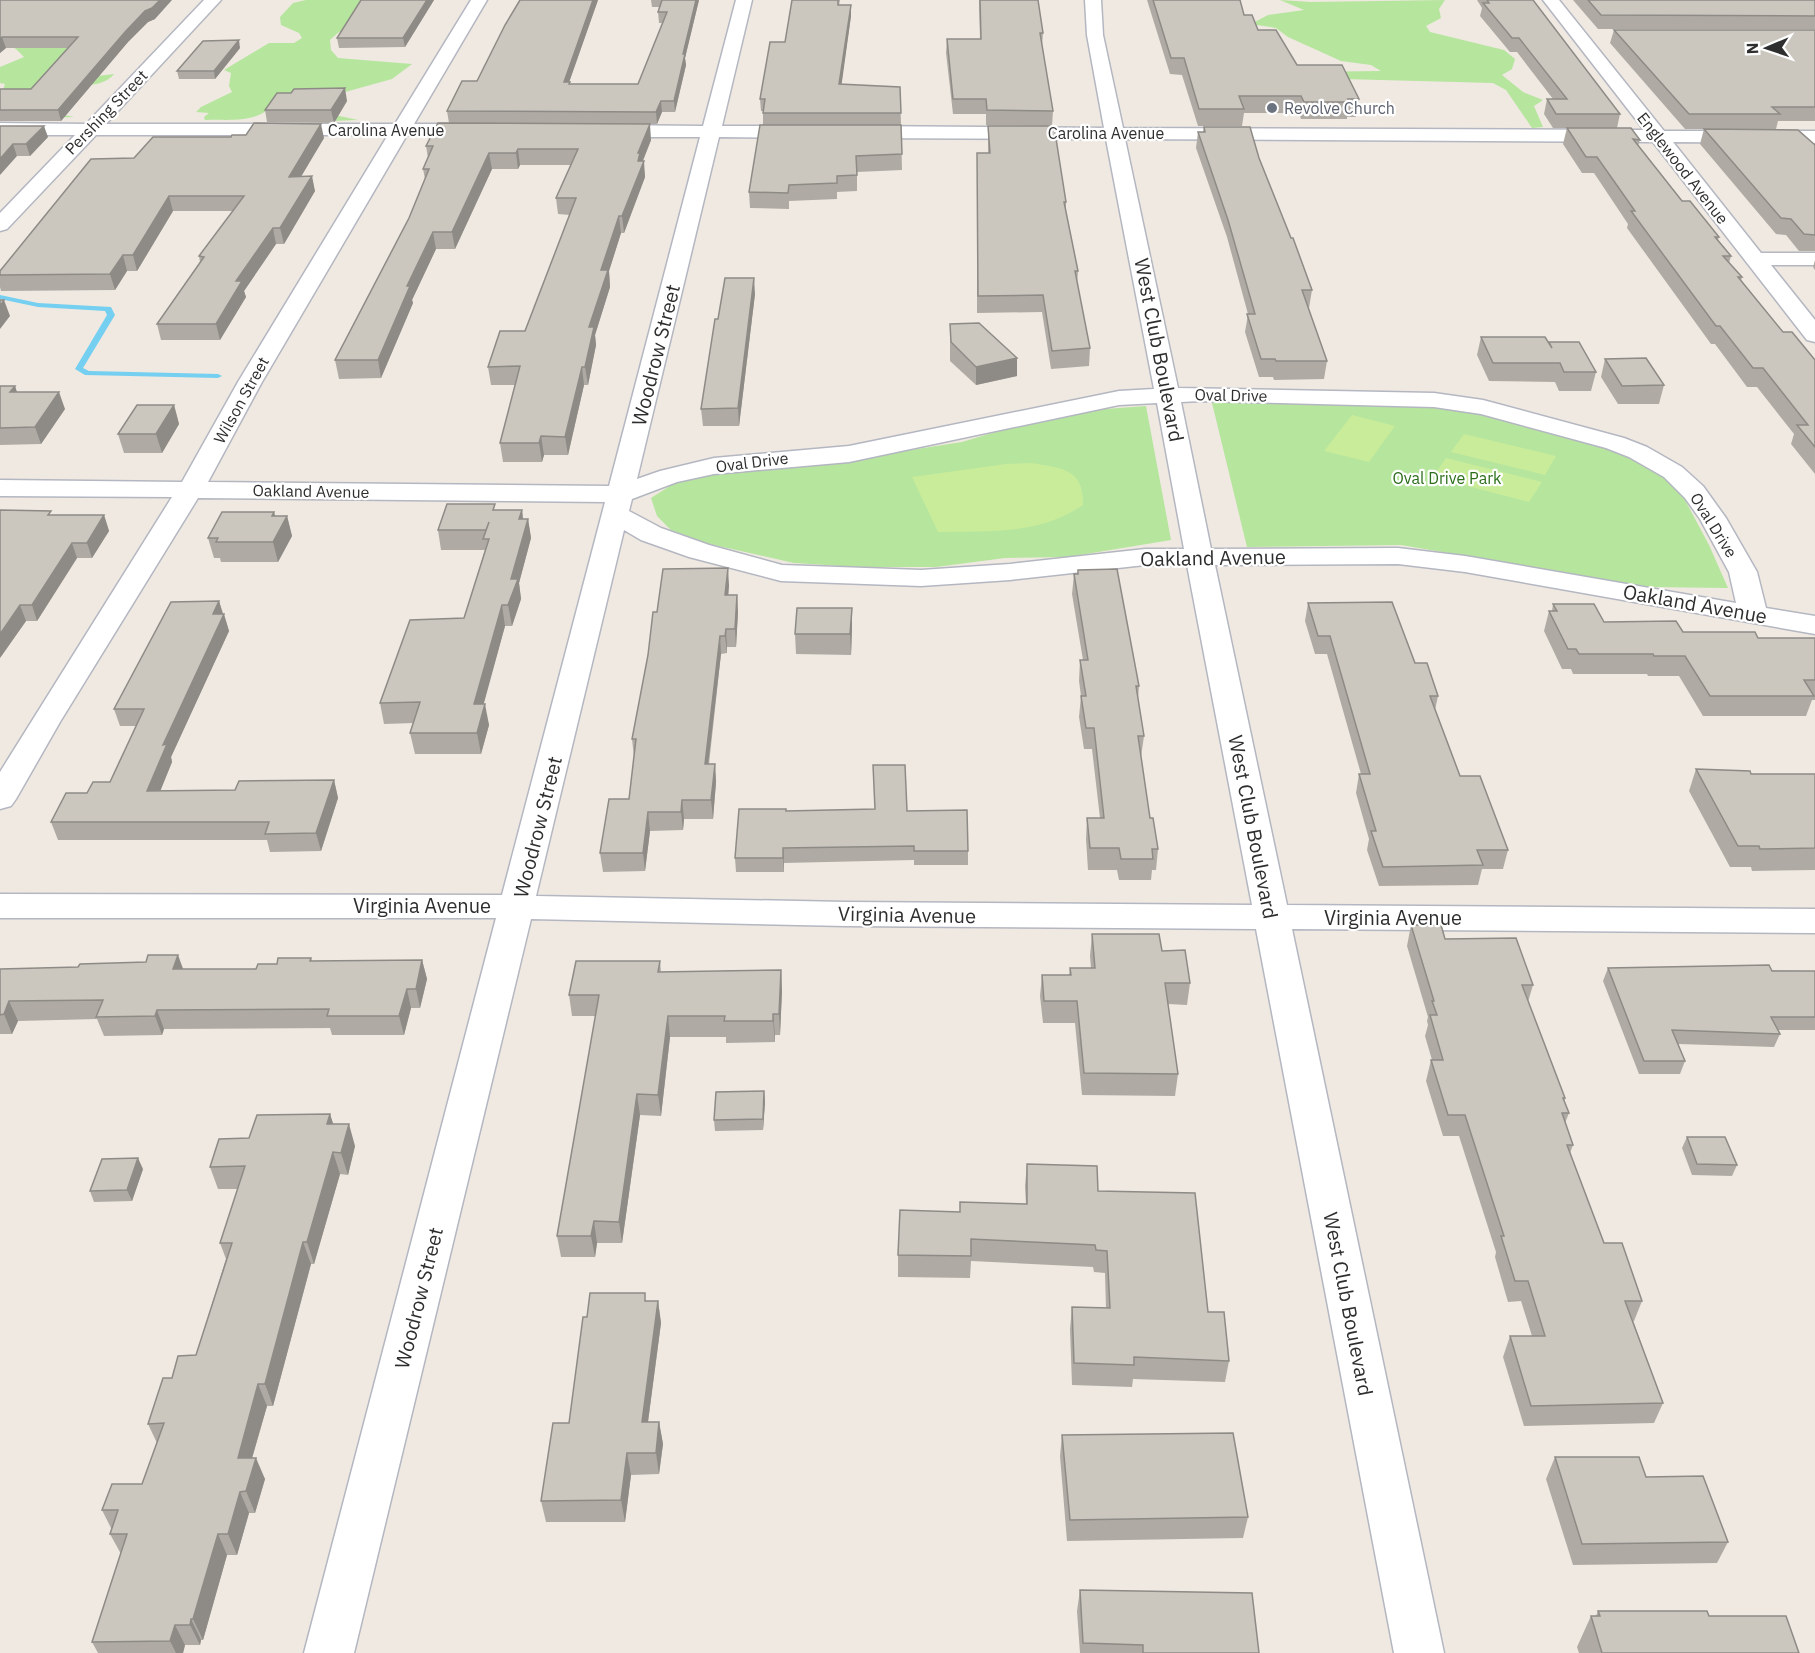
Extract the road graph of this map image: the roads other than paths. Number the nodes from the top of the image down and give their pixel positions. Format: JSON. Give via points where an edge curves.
{"nodes":[{"id":1,"x":213,"y":0,"type":"edge"},
{"id":2,"x":479,"y":0,"type":"edge"},
{"id":3,"x":744,"y":0,"type":"edge"},
{"id":4,"x":1093,"y":0,"type":"edge"},
{"id":5,"x":1551,"y":0,"type":"edge"},
{"id":6,"x":0,"y":129,"type":"edge"},
{"id":7,"x":90,"y":129,"type":"junction"},
{"id":8,"x":401,"y":130,"type":"junction"},
{"id":9,"x":501,"y":130,"type":"edge"},
{"id":10,"x":581,"y":131,"type":"edge"},
{"id":11,"x":712,"y":131,"type":"junction"},
{"id":12,"x":819,"y":132,"type":"edge"},
{"id":13,"x":843,"y":132,"type":"edge"},
{"id":14,"x":1115,"y":133,"type":"junction"},
{"id":15,"x":1658,"y":136,"type":"junction"},
{"id":16,"x":1815,"y":137,"type":"edge"},
{"id":17,"x":0,"y":225,"type":"edge"},
{"id":18,"x":1755,"y":259,"type":"junction"},
{"id":19,"x":1815,"y":259,"type":"edge"},
{"id":20,"x":1815,"y":335,"type":"edge"},
{"id":21,"x":1168,"y":395,"type":"junction"},
{"id":22,"x":0,"y":488,"type":"edge"},
{"id":23,"x":191,"y":489,"type":"junction"},
{"id":24,"x":619,"y":504,"type":"junction"},
{"id":25,"x":1200,"y":557,"type":"junction"},
{"id":26,"x":1753,"y":614,"type":"junction"},
{"id":27,"x":1815,"y":625,"type":"edge"},
{"id":28,"x":0,"y":799,"type":"edge"},
{"id":29,"x":0,"y":906,"type":"edge"},
{"id":30,"x":518,"y":907,"type":"junction"},
{"id":31,"x":1272,"y":918,"type":"junction"},
{"id":32,"x":1815,"y":921,"type":"edge"},
{"id":33,"x":329,"y":1653,"type":"edge"},
{"id":34,"x":1419,"y":1653,"type":"edge"}],
"edges":[{"from":1,"to":7,"type":"street","name":"Pershing Street"},
{"from":2,"to":8,"type":"street","name":"Wilson Street"},
{"from":3,"to":11,"type":"street","name":"Woodrow Street"},
{"from":4,"to":14,"type":"street","name":"West Club Boulevard","via":[[1095,36]]},
{"from":5,"to":15,"type":"street","name":"Englewood Avenue","via":[[1588,36]]},
{"from":6,"to":7,"type":"street","name":"Carolina Avenue"},
{"from":7,"to":8,"type":"street","name":"Carolina Avenue"},
{"from":7,"to":17,"type":"street","name":"Pershing Street"},
{"from":8,"to":9,"type":"street","name":"Carolina Avenue"},
{"from":8,"to":23,"type":"street","name":"Wilson Street","via":[[250,382]]},
{"from":10,"to":11,"type":"street"},
{"from":11,"to":12,"type":"street"},
{"from":11,"to":24,"type":"street","name":"Woodrow Street"},
{"from":13,"to":14,"type":"street","name":"Carolina Avenue"},
{"from":14,"to":15,"type":"street","name":"Carolina Avenue"},
{"from":14,"to":21,"type":"street","name":"West Club Boulevard"},
{"from":15,"to":16,"type":"street","name":"Carolina Avenue"},
{"from":15,"to":18,"type":"street","name":"Englewood Avenue"},
{"from":18,"to":19,"type":"street"},
{"from":18,"to":20,"type":"street","name":"Englewood Avenue"},
{"from":21,"to":24,"type":"street","name":"Oval Drive","via":[[1119,398],[849,454],[714,466],[669,476]]},
{"from":21,"to":25,"type":"street","name":"West Club Boulevard"},
{"from":21,"to":26,"type":"street","name":"Oval Drive","via":[[1434,400],[1483,407],[1623,446],[1673,472],[1694,492],[1743,572]]},
{"from":22,"to":23,"type":"street","name":"Oakland Avenue"},
{"from":23,"to":24,"type":"street","name":"Oakland Avenue"},
{"from":23,"to":28,"type":"street","name":"Wilson Street"},
{"from":24,"to":25,"type":"street","name":"Oakland Avenue","via":[[651,534],[781,573],[921,578],[1145,557]]},
{"from":24,"to":30,"type":"street","name":"Woodrow Street"},
{"from":25,"to":26,"type":"street","name":"Oakland Avenue","via":[[1398,556]]},
{"from":25,"to":31,"type":"street","name":"West Club Boulevard"},
{"from":26,"to":27,"type":"street","name":"Oakland Avenue"},
{"from":29,"to":30,"type":"street","name":"Virginia Avenue"},
{"from":30,"to":31,"type":"street","name":"Virginia Avenue"},
{"from":30,"to":33,"type":"street","name":"Woodrow Street"},
{"from":31,"to":32,"type":"street","name":"Virginia Avenue"},
{"from":31,"to":34,"type":"street","name":"West Club Boulevard"}]}
